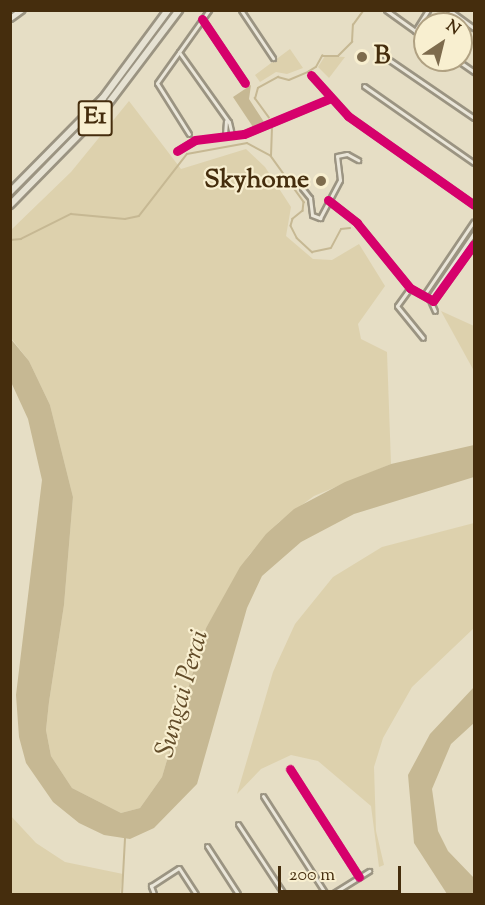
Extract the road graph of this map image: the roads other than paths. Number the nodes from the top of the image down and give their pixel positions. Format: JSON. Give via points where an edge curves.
{"nodes":[{"id":1,"x":21,"y":10,"type":"edge"},
{"id":2,"x":168,"y":10,"type":"edge"},
{"id":3,"x":179,"y":10,"type":"edge"},
{"id":4,"x":209,"y":10,"type":"edge"},
{"id":5,"x":240,"y":10,"type":"edge"},
{"id":6,"x":386,"y":10,"type":"edge"},
{"id":7,"x":449,"y":10,"type":"edge"},
{"id":8,"x":10,"y":18,"type":"edge"},
{"id":9,"x":202,"y":20,"type":"junction"},
{"id":10,"x":474,"y":28,"type":"edge"},
{"id":11,"x":413,"y":30,"type":"edge"},
{"id":12,"x":179,"y":52,"type":"junction"},
{"id":13,"x":386,"y":57,"type":"dead end"},
{"id":14,"x":273,"y":58,"type":"dead end"},
{"id":15,"x":311,"y":75,"type":"dead end"},
{"id":16,"x":245,"y":83,"type":"dead end"},
{"id":17,"x":364,"y":86,"type":"dead end"},
{"id":18,"x":331,"y":98,"type":"junction"},
{"id":19,"x":474,"y":118,"type":"edge"},
{"id":20,"x":226,"y":121,"type":"junction"},
{"id":21,"x":189,"y":134,"type":"dead end"},
{"id":22,"x":225,"y":135,"type":"junction"},
{"id":23,"x":232,"y":135,"type":"junction"},
{"id":24,"x":177,"y":151,"type":"dead end"},
{"id":25,"x":358,"y":160,"type":"dead end"},
{"id":26,"x":474,"y":163,"type":"edge"},
{"id":27,"x":302,"y":188,"type":"dead end"},
{"id":28,"x":10,"y":192,"type":"edge"},
{"id":29,"x":328,"y":200,"type":"junction"},
{"id":30,"x":10,"y":205,"type":"edge"},
{"id":31,"x":474,"y":205,"type":"edge"},
{"id":32,"x":474,"y":221,"type":"edge"},
{"id":33,"x":474,"y":233,"type":"edge"},
{"id":34,"x":474,"y":244,"type":"edge"},
{"id":35,"x":410,"y":288,"type":"junction"},
{"id":36,"x":424,"y":295,"type":"junction"},
{"id":37,"x":429,"y":299,"type":"junction"},
{"id":38,"x":435,"y":311,"type":"dead end"},
{"id":39,"x":423,"y":338,"type":"dead end"},
{"id":40,"x":290,"y":769,"type":"dead end"},
{"id":41,"x":263,"y":796,"type":"dead end"},
{"id":42,"x":238,"y":824,"type":"dead end"},
{"id":43,"x":207,"y":846,"type":"dead end"},
{"id":44,"x":369,"y":871,"type":"dead end"},
{"id":45,"x":359,"y":877,"type":"junction"},
{"id":46,"x":154,"y":894,"type":"edge"},
{"id":47,"x":196,"y":894,"type":"edge"},
{"id":48,"x":237,"y":894,"type":"edge"},
{"id":49,"x":284,"y":894,"type":"edge"},
{"id":50,"x":326,"y":894,"type":"edge"},
{"id":51,"x":332,"y":894,"type":"edge"}],
"edges":[{"from":1,"to":8,"type":"main road"},
{"from":2,"to":28,"type":"highway","number":"E1","via":[[103,98]]},
{"from":3,"to":30,"type":"highway","number":"E1","via":[[105,108]]},
{"from":4,"to":9,"type":"street"},
{"from":5,"to":14,"type":"street"},
{"from":6,"to":11,"type":"street"},
{"from":7,"to":10,"type":"street"},
{"from":9,"to":12,"type":"street"},
{"from":9,"to":16,"type":"street"},
{"from":12,"to":20,"type":"street"},
{"from":12,"to":21,"type":"street","via":[[157,83]]},
{"from":13,"to":19,"type":"street"},
{"from":15,"to":18,"type":"street"},
{"from":17,"to":26,"type":"street"},
{"from":18,"to":23,"type":"street","via":[[244,134]]},
{"from":18,"to":31,"type":"street","via":[[348,116]]},
{"from":20,"to":22,"type":"street"},
{"from":20,"to":23,"type":"street"},
{"from":22,"to":23,"type":"street"},
{"from":22,"to":24,"type":"street","via":[[195,140]]},
{"from":25,"to":29,"type":"street","via":[[347,154],[337,156],[340,180]]},
{"from":27,"to":29,"type":"street","via":[[310,198],[315,217],[322,217]]},
{"from":29,"to":35,"type":"street","via":[[357,223]]},
{"from":32,"to":36,"type":"street"},
{"from":33,"to":37,"type":"street"},
{"from":34,"to":37,"type":"street","via":[[436,300]]},
{"from":35,"to":36,"type":"street"},
{"from":35,"to":39,"type":"street","via":[[397,306]]},
{"from":36,"to":37,"type":"street"},
{"from":37,"to":38,"type":"street"},
{"from":40,"to":45,"type":"street"},
{"from":41,"to":50,"type":"street"},
{"from":42,"to":49,"type":"street"},
{"from":43,"to":48,"type":"street"},
{"from":44,"to":45,"type":"street"},
{"from":45,"to":51,"type":"street"},
{"from":46,"to":47,"type":"street","via":[[150,889],[179,868]]}]}
